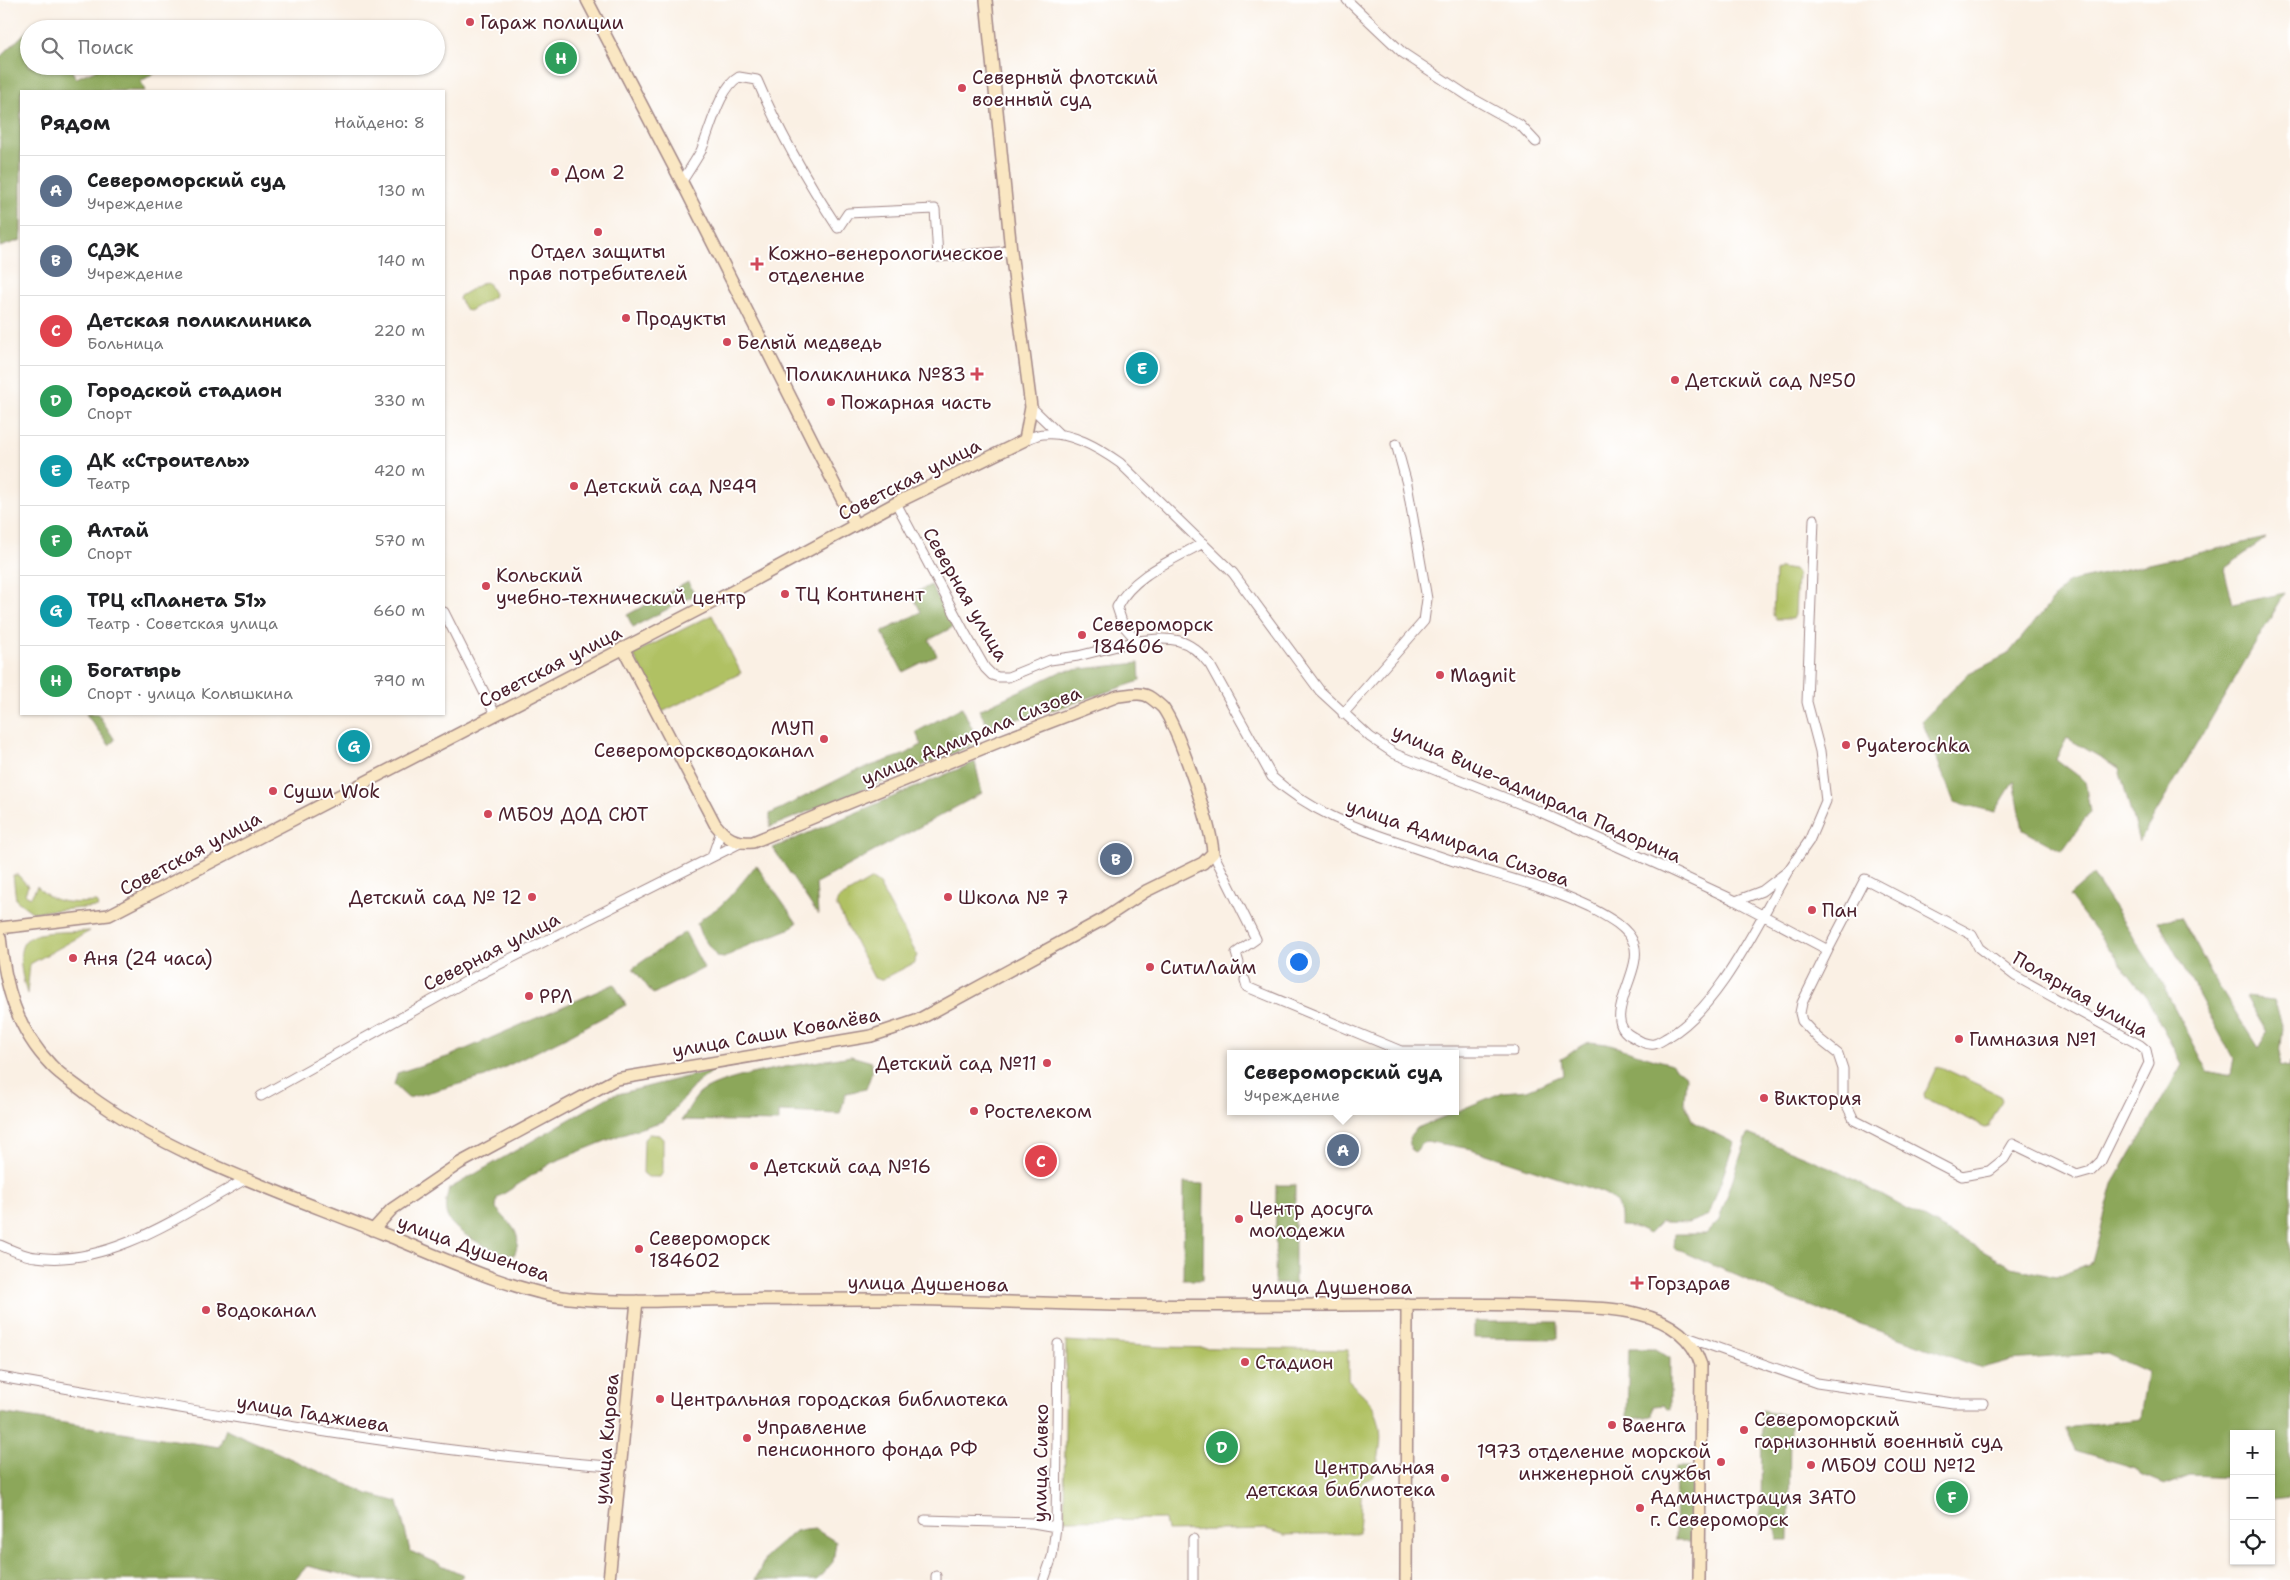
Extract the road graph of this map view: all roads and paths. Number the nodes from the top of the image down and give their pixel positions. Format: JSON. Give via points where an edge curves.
{"nodes":[{"id":1,"x":587,"y":0,"type":"edge"},
{"id":2,"x":986,"y":0,"type":"edge"},
{"id":3,"x":1347,"y":0,"type":"edge"},
{"id":4,"x":1536,"y":142,"type":"dead end"},
{"id":5,"x":682,"y":181,"type":"junction"},
{"id":6,"x":1011,"y":251,"type":"junction"},
{"id":7,"x":1031,"y":407,"type":"junction"},
{"id":8,"x":1059,"y":434,"type":"junction"},
{"id":9,"x":1025,"y":440,"type":"junction"},
{"id":10,"x":1396,"y":444,"type":"dead end"},
{"id":11,"x":896,"y":503,"type":"junction"},
{"id":12,"x":1814,"y":519,"type":"dead end"},
{"id":13,"x":855,"y":525,"type":"junction"},
{"id":14,"x":1203,"y":543,"type":"junction"},
{"id":15,"x":445,"y":614,"type":"edge"},
{"id":16,"x":1137,"y":641,"type":"junction"},
{"id":17,"x":623,"y":648,"type":"junction"},
{"id":18,"x":495,"y":714,"type":"junction"},
{"id":19,"x":1344,"y":714,"type":"junction"},
{"id":20,"x":721,"y":831,"type":"junction"},
{"id":21,"x":740,"y":843,"type":"junction"},
{"id":22,"x":1212,"y":853,"type":"junction"},
{"id":23,"x":712,"y":857,"type":"junction"},
{"id":24,"x":1788,"y":870,"type":"junction"},
{"id":25,"x":1736,"y":901,"type":"junction"},
{"id":26,"x":1762,"y":916,"type":"junction"},
{"id":27,"x":0,"y":928,"type":"edge"},
{"id":28,"x":0,"y":937,"type":"edge"},
{"id":29,"x":1828,"y":950,"type":"junction"},
{"id":30,"x":1238,"y":963,"type":"dead end"},
{"id":31,"x":1245,"y":980,"type":"tunnel mouth"},
{"id":32,"x":1399,"y":1050,"type":"edge"},
{"id":33,"x":1459,"y":1051,"type":"edge"},
{"id":34,"x":1513,"y":1051,"type":"dead end"},
{"id":35,"x":261,"y":1096,"type":"dead end"},
{"id":36,"x":246,"y":1178,"type":"junction"},
{"id":37,"x":373,"y":1230,"type":"junction"},
{"id":38,"x":0,"y":1245,"type":"edge"},
{"id":39,"x":637,"y":1301,"type":"junction"},
{"id":40,"x":1406,"y":1304,"type":"junction"},
{"id":41,"x":1684,"y":1336,"type":"junction"},
{"id":42,"x":1058,"y":1344,"type":"dead end"},
{"id":43,"x":0,"y":1377,"type":"edge"},
{"id":44,"x":1983,"y":1403,"type":"dead end"},
{"id":45,"x":622,"y":1467,"type":"junction"},
{"id":46,"x":925,"y":1520,"type":"dead end"},
{"id":47,"x":1056,"y":1527,"type":"junction"},
{"id":48,"x":1193,"y":1539,"type":"dead end"},
{"id":49,"x":609,"y":1580,"type":"edge"},
{"id":50,"x":1044,"y":1580,"type":"edge"},
{"id":51,"x":1193,"y":1580,"type":"edge"},
{"id":52,"x":1406,"y":1580,"type":"edge"},
{"id":53,"x":1699,"y":1580,"type":"edge"}],
"edges":[{"from":1,"to":5,"type":"street"},
{"from":2,"to":6,"type":"street"},
{"from":3,"to":4,"type":"street","via":[[1404,53],[1468,96],[1520,125]]},
{"from":5,"to":6,"type":"street","via":[[701,150],[729,86],[739,77],[758,80],[805,177],[838,228],[848,213],[935,209],[938,258]]},
{"from":5,"to":13,"type":"street"},
{"from":6,"to":7,"type":"street"},
{"from":7,"to":8,"type":"street","name":"улица Вице-адмирала Падорина"},
{"from":7,"to":9,"type":"street"},
{"from":8,"to":9,"type":"street","name":"улица Вице-адмирала Падорина","via":[[1042,434]]},
{"from":8,"to":14,"type":"street","name":"улица Вице-адмирала Падорина","via":[[1082,441],[1120,463]]},
{"from":9,"to":11,"type":"street","name":"Советская улица"},
{"from":10,"to":19,"type":"street","via":[[1407,484],[1428,599],[1424,621]]},
{"from":11,"to":13,"type":"street","name":"Советская улица"},
{"from":11,"to":16,"type":"street","name":"Северная улица","via":[[965,633],[992,675],[1008,677],[1050,660]]},
{"from":12,"to":24,"type":"street","via":[[1807,702],[1820,752],[1826,801],[1809,842]]},
{"from":13,"to":17,"type":"street","name":"Советская улица"},
{"from":14,"to":16,"type":"street","via":[[1150,573],[1121,599],[1117,607],[1123,625]]},
{"from":14,"to":19,"type":"street","name":"улица Вице-адмирала Падорина","via":[[1233,573],[1320,691]]},
{"from":15,"to":18,"type":"street"},
{"from":16,"to":26,"type":"street","name":"улица Адмирала Сизова","via":[[1176,639],[1190,643],[1202,654],[1272,777],[1317,809],[1353,827],[1467,866],[1520,880],[1613,920],[1634,944],[1635,966],[1619,1008],[1620,1023],[1629,1035],[1646,1044],[1656,1044],[1693,1020]]},
{"from":17,"to":18,"type":"street","name":"Советская улица"},
{"from":17,"to":20,"type":"street"},
{"from":18,"to":27,"type":"street","name":"Советская улица","via":[[109,915]]},
{"from":19,"to":25,"type":"street","name":"улица Вице-адмирала Падорина","via":[[1395,754],[1538,811]]},
{"from":20,"to":21,"type":"street"},
{"from":20,"to":23,"type":"street"},
{"from":21,"to":22,"type":"street","name":"улица Адмирала Сизова","via":[[753,842],[1118,696],[1138,694],[1150,696],[1163,708],[1174,730],[1210,831]]},
{"from":21,"to":23,"type":"street","name":"Северная улица"},
{"from":22,"to":30,"type":"street","name":"улица Адмирала Сизова","via":[[1256,939],[1236,953]]},
{"from":22,"to":37,"type":"street","name":"улица Саши Ковалёва","via":[[1203,863],[1146,891],[1102,920],[916,1021],[870,1036],[616,1079],[460,1162],[392,1209]]},
{"from":23,"to":35,"type":"street","name":"Северная улица","via":[[474,976]]},
{"from":24,"to":25,"type":"street","via":[[1762,891]]},
{"from":24,"to":26,"type":"street","name":"улица Адмирала Сизова"},
{"from":25,"to":26,"type":"street"},
{"from":26,"to":29,"type":"street"},
{"from":28,"to":36,"type":"street","name":"улица Душенова","via":[[9,992],[20,1024],[52,1066],[139,1128]]},
{"from":29,"to":29,"type":"street","name":"Полярная улица","via":[[1865,879],[1972,936],[1979,948],[2015,976],[2140,1045],[2146,1050],[2149,1063],[2101,1161],[2090,1171],[2077,1175],[2013,1144],[2004,1159],[1989,1171],[1962,1176],[1854,1120],[1843,1097],[1843,1069],[1838,1054],[1802,1022],[1800,1013],[1802,1002]]},
{"from":31,"to":32,"type":"street","via":[[1247,987]]},
{"from":33,"to":34,"type":"street"},
{"from":36,"to":37,"type":"street","name":"улица Душенова"},
{"from":36,"to":38,"type":"street","via":[[148,1233],[100,1252],[63,1258],[36,1258]]},
{"from":37,"to":39,"type":"street","name":"улица Душенова","via":[[520,1287],[566,1298]]},
{"from":39,"to":40,"type":"street","name":"улица Душенова","via":[[918,1299],[1121,1305]]},
{"from":39,"to":45,"type":"street","name":"улица Кирова"},
{"from":40,"to":41,"type":"street","name":"улица Душенова","via":[[1601,1308],[1641,1314],[1665,1323]]},
{"from":40,"to":52,"type":"street"},
{"from":41,"to":44,"type":"street","name":"улица Душенова","via":[[1817,1383],[1953,1403]]},
{"from":41,"to":53,"type":"street","via":[[1698,1356],[1702,1379]]},
{"from":42,"to":47,"type":"street","name":"улица Сивко"},
{"from":43,"to":45,"type":"street","name":"улица Гаджиева","via":[[360,1438],[529,1460]]},
{"from":45,"to":49,"type":"street","name":"улица Кирова"},
{"from":46,"to":47,"type":"street","via":[[1033,1523]]},
{"from":47,"to":50,"type":"street","name":"улица Сивко","via":[[1052,1557]]},
{"from":48,"to":51,"type":"street"}]}
